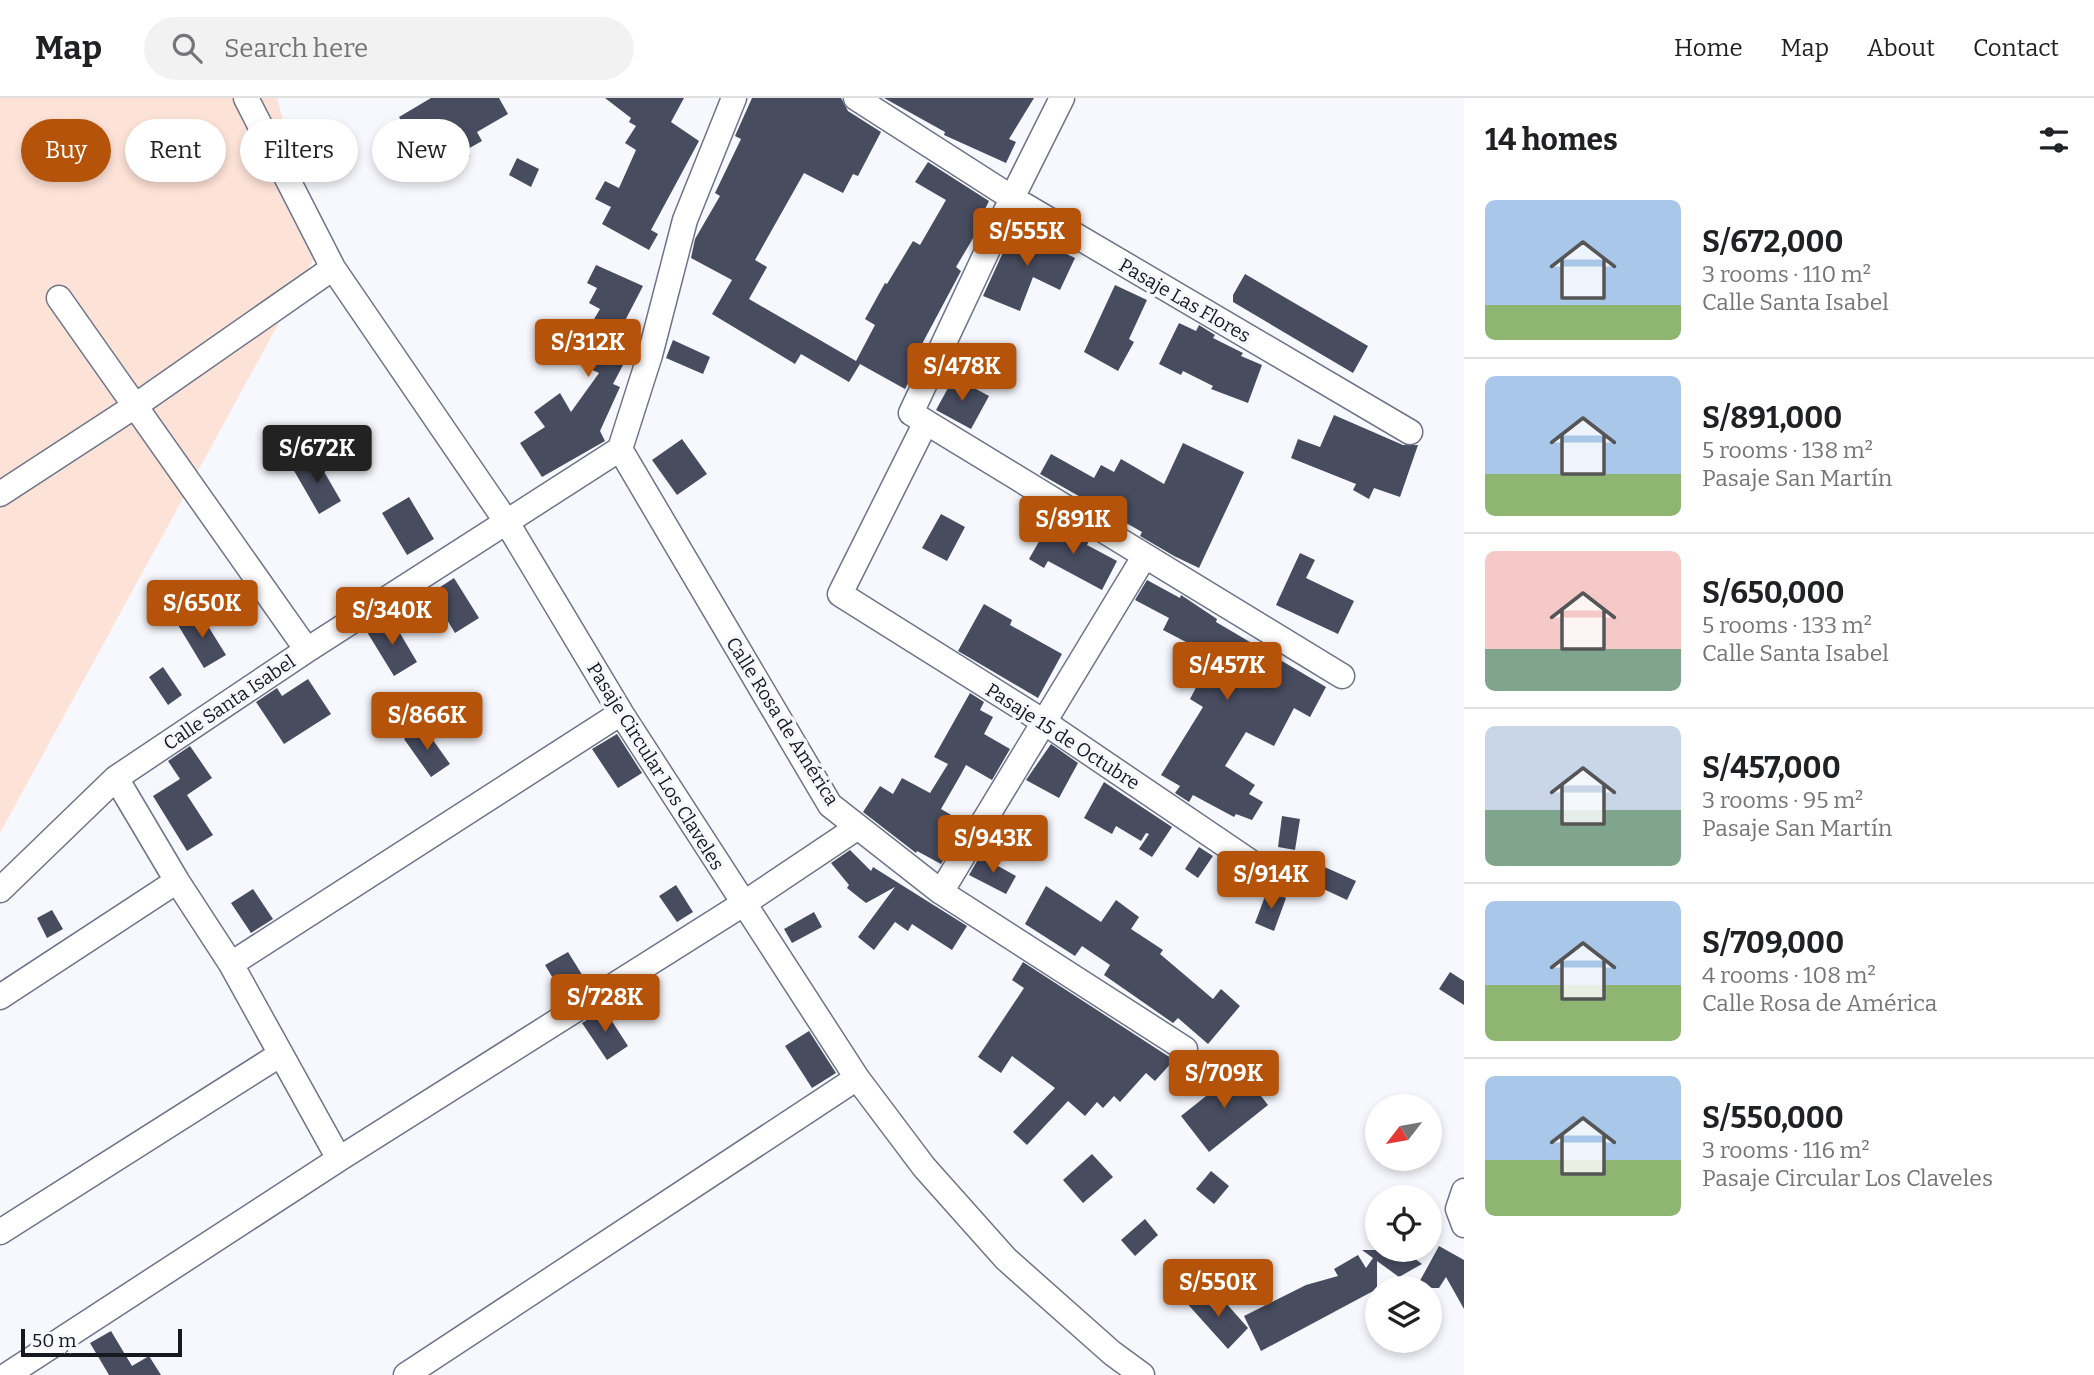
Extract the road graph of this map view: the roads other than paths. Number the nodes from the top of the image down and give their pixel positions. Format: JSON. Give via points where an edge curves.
{"nodes":[{"id":1,"x":246,"y":98,"type":"edge"},
{"id":2,"x":734,"y":98,"type":"edge"},
{"id":3,"x":856,"y":98,"type":"edge"},
{"id":4,"x":1062,"y":98,"type":"edge"},
{"id":5,"x":1012,"y":198,"type":"junction"},
{"id":6,"x":333,"y":268,"type":"junction"},
{"id":7,"x":59,"y":298,"type":"dead end"},
{"id":8,"x":135,"y":406,"type":"junction"},
{"id":9,"x":919,"y":417,"type":"junction"},
{"id":10,"x":1410,"y":432,"type":"dead end"},
{"id":11,"x":620,"y":449,"type":"junction"},
{"id":12,"x":0,"y":494,"type":"edge"},
{"id":13,"x":506,"y":521,"type":"junction"},
{"id":14,"x":1144,"y":557,"type":"junction"},
{"id":15,"x":307,"y":650,"type":"junction"},
{"id":16,"x":1342,"y":676,"type":"dead end"},
{"id":17,"x":621,"y":713,"type":"junction"},
{"id":18,"x":1044,"y":722,"type":"junction"},
{"id":19,"x":116,"y":778,"type":"junction"},
{"id":20,"x":858,"y":827,"type":"junction"},
{"id":21,"x":177,"y":881,"type":"junction"},
{"id":22,"x":1283,"y":884,"type":"dead end"},
{"id":23,"x":0,"y":890,"type":"edge"},
{"id":24,"x":941,"y":892,"type":"junction"},
{"id":25,"x":743,"y":904,"type":"junction"},
{"id":26,"x":231,"y":964,"type":"junction"},
{"id":27,"x":0,"y":997,"type":"edge"},
{"id":28,"x":1185,"y":1049,"type":"dead end"},
{"id":29,"x":281,"y":1055,"type":"junction"},
{"id":30,"x":858,"y":1077,"type":"junction"},
{"id":31,"x":339,"y":1159,"type":"junction"},
{"id":32,"x":1464,"y":1191,"type":"edge"},
{"id":33,"x":1464,"y":1225,"type":"edge"},
{"id":34,"x":0,"y":1232,"type":"edge"},
{"id":35,"x":7,"y":1375,"type":"edge"},
{"id":36,"x":406,"y":1375,"type":"edge"},
{"id":37,"x":1142,"y":1375,"type":"edge"}],
"edges":[{"from":1,"to":6,"type":"street","name":"Pasaje Circular Los Claveles"},
{"from":2,"to":11,"type":"street","via":[[685,220]]},
{"from":3,"to":5,"type":"street","name":"Pasaje Las Flores"},
{"from":4,"to":5,"type":"street"},
{"from":5,"to":9,"type":"street"},
{"from":5,"to":10,"type":"street","name":"Pasaje Las Flores"},
{"from":6,"to":8,"type":"street"},
{"from":6,"to":13,"type":"street","name":"Pasaje Circular Los Claveles"},
{"from":7,"to":8,"type":"street"},
{"from":8,"to":12,"type":"street"},
{"from":8,"to":15,"type":"street"},
{"from":9,"to":14,"type":"street"},
{"from":9,"to":18,"type":"street","name":"Pasaje 15 de Octubre","via":[[840,594]]},
{"from":11,"to":13,"type":"street","name":"Calle Santa Isabel"},
{"from":11,"to":20,"type":"street","name":"Calle Rosa de América","via":[[830,805]]},
{"from":13,"to":15,"type":"street","name":"Calle Santa Isabel"},
{"from":13,"to":17,"type":"street","name":"Pasaje Circular Los Claveles"},
{"from":14,"to":16,"type":"street"},
{"from":14,"to":18,"type":"street"},
{"from":15,"to":19,"type":"street","name":"Calle Santa Isabel"},
{"from":17,"to":25,"type":"street","name":"Pasaje Circular Los Claveles"},
{"from":17,"to":26,"type":"street"},
{"from":18,"to":22,"type":"street","name":"Pasaje 15 de Octubre"},
{"from":18,"to":24,"type":"street"},
{"from":19,"to":21,"type":"street"},
{"from":19,"to":23,"type":"street","name":"Calle Santa Isabel"},
{"from":20,"to":24,"type":"street","name":"Calle Rosa de América"},
{"from":20,"to":25,"type":"street"},
{"from":21,"to":26,"type":"street"},
{"from":21,"to":27,"type":"street"},
{"from":24,"to":28,"type":"street","name":"Calle Rosa de América"},
{"from":25,"to":30,"type":"street","name":"Pasaje Circular Los Claveles"},
{"from":25,"to":31,"type":"street"},
{"from":26,"to":29,"type":"street"},
{"from":29,"to":31,"type":"street"},
{"from":29,"to":34,"type":"street"},
{"from":30,"to":36,"type":"street"},
{"from":30,"to":37,"type":"street","name":"Pasaje Circular Los Claveles","via":[[924,1167],[1006,1259]]},
{"from":31,"to":35,"type":"street"},
{"from":32,"to":33,"type":"street","via":[[1458,1209]]}]}
